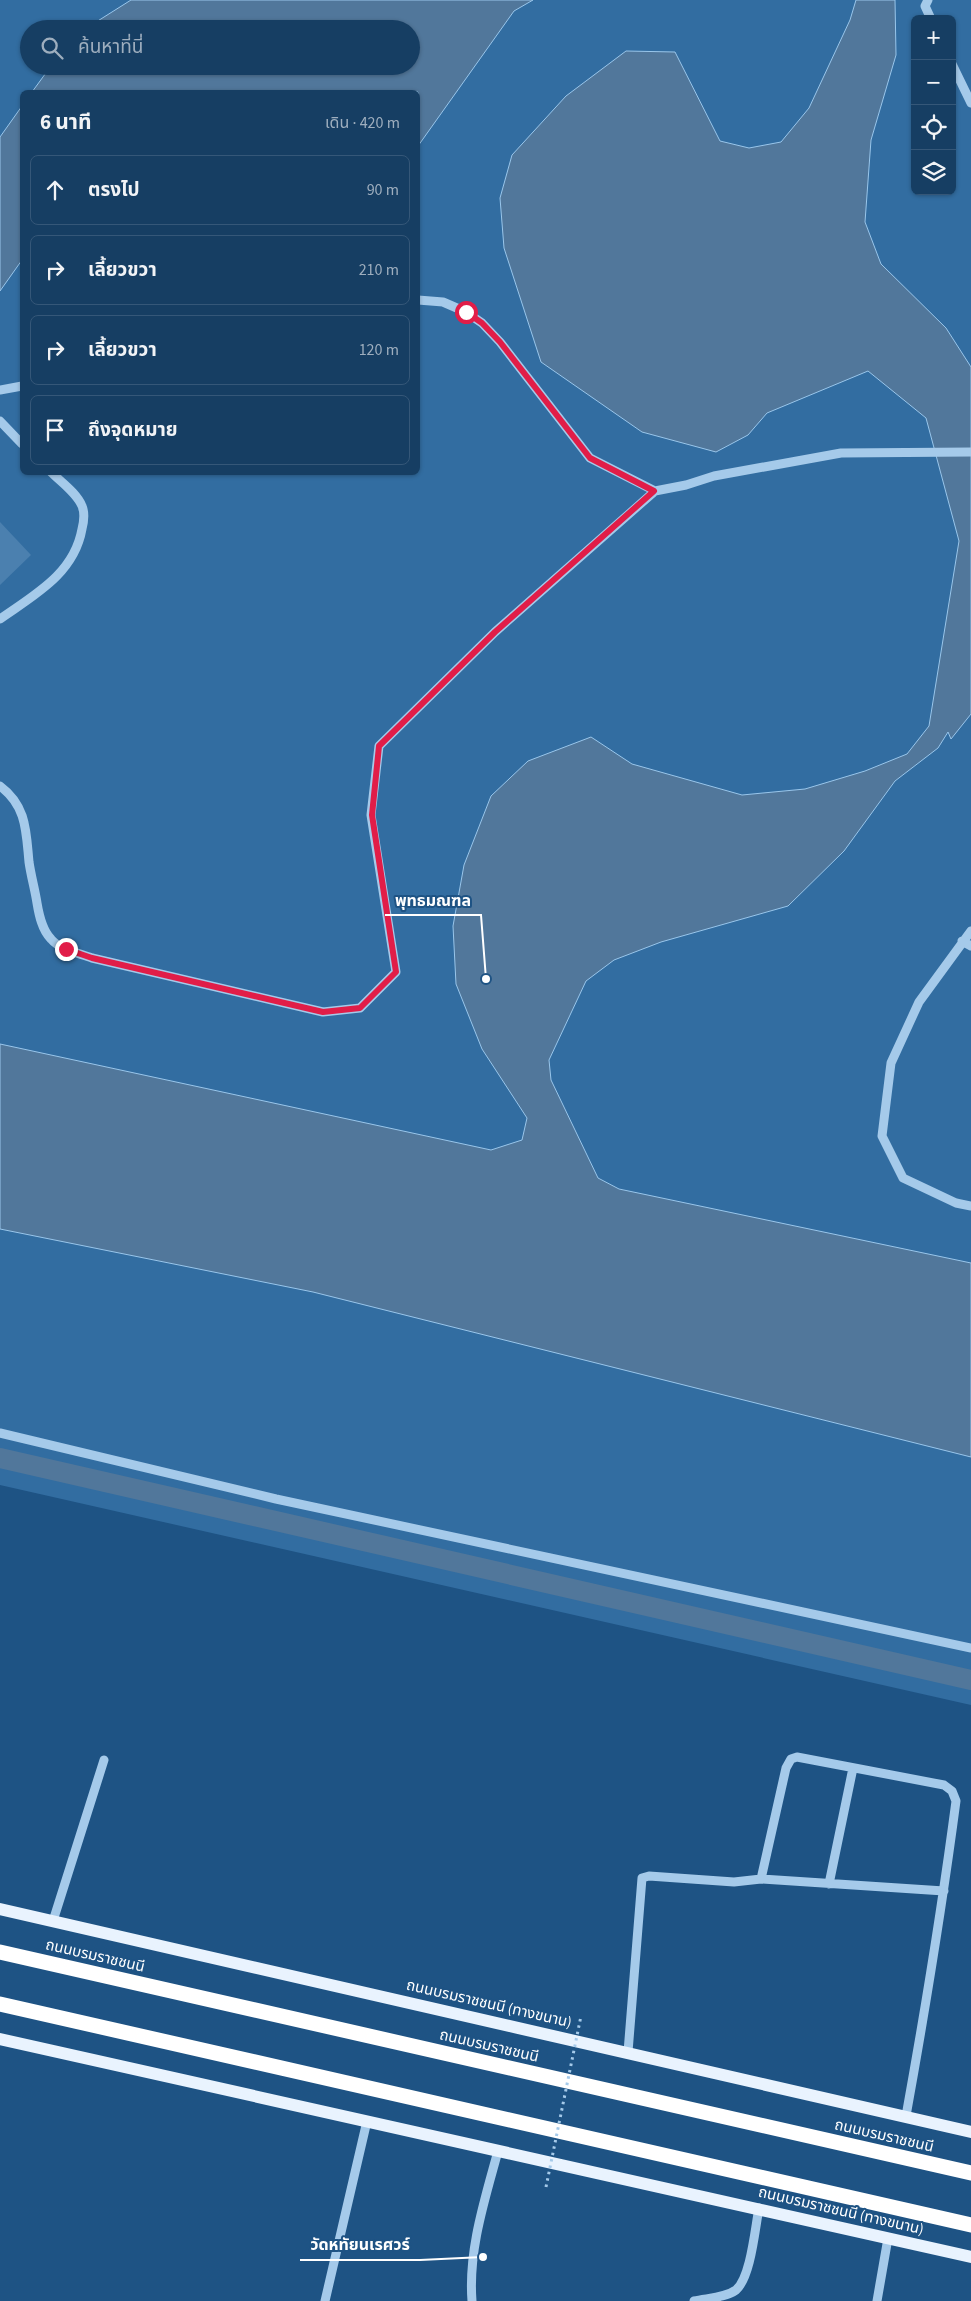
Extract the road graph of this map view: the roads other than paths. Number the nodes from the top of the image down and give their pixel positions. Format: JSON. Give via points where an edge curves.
{"nodes":[{"id":1,"x":928,"y":0,"type":"edge"},
{"id":2,"x":929,"y":15,"type":"edge"},
{"id":3,"x":956,"y":72,"type":"edge"},
{"id":4,"x":971,"y":103,"type":"edge"},
{"id":5,"x":420,"y":300,"type":"edge"},
{"id":6,"x":20,"y":386,"type":"edge"},
{"id":7,"x":0,"y":390,"type":"edge"},
{"id":8,"x":0,"y":421,"type":"edge"},
{"id":9,"x":20,"y":442,"type":"edge"},
{"id":10,"x":971,"y":452,"type":"edge"},
{"id":11,"x":54,"y":475,"type":"edge"},
{"id":12,"x":654,"y":491,"type":"junction"},
{"id":13,"x":0,"y":619,"type":"edge"},
{"id":14,"x":0,"y":786,"type":"edge"},
{"id":15,"x":971,"y":931,"type":"edge"},
{"id":16,"x":962,"y":942,"type":"junction"},
{"id":17,"x":971,"y":946,"type":"edge"},
{"id":18,"x":971,"y":1206,"type":"edge"},
{"id":19,"x":0,"y":1434,"type":"edge"},
{"id":20,"x":971,"y":1648,"type":"edge"},
{"id":21,"x":104,"y":1760,"type":"dead end"},
{"id":22,"x":853,"y":1768,"type":"junction"},
{"id":23,"x":761,"y":1879,"type":"junction"},
{"id":24,"x":829,"y":1884,"type":"junction"},
{"id":25,"x":944,"y":1891,"type":"junction"},
{"id":26,"x":0,"y":1909,"type":"edge"},
{"id":27,"x":52,"y":1921,"type":"junction"},
{"id":28,"x":0,"y":1952,"type":"edge"},
{"id":29,"x":0,"y":2004,"type":"edge"},
{"id":30,"x":0,"y":2039,"type":"edge"},
{"id":31,"x":628,"y":2052,"type":"junction"},
{"id":32,"x":906,"y":2116,"type":"junction"},
{"id":33,"x":367,"y":2121,"type":"junction"},
{"id":34,"x":971,"y":2132,"type":"edge"},
{"id":35,"x":498,"y":2150,"type":"junction"},
{"id":36,"x":971,"y":2174,"type":"edge"},
{"id":37,"x":758,"y":2208,"type":"junction"},
{"id":38,"x":971,"y":2225,"type":"edge"},
{"id":39,"x":888,"y":2238,"type":"junction"},
{"id":40,"x":971,"y":2257,"type":"edge"},
{"id":41,"x":694,"y":2300,"type":"edge"},
{"id":42,"x":325,"y":2301,"type":"edge"},
{"id":43,"x":472,"y":2301,"type":"edge"},
{"id":44,"x":877,"y":2301,"type":"edge"}],
"edges":[{"from":1,"to":2,"type":"street","via":[[925,6]]},
{"from":3,"to":4,"type":"street"},
{"from":5,"to":12,"type":"street","via":[[442,302],[482,323],[590,458]]},
{"from":6,"to":7,"type":"street"},
{"from":8,"to":9,"type":"street"},
{"from":10,"to":12,"type":"street","via":[[841,453],[714,476]]},
{"from":11,"to":13,"type":"street","via":[[83,507],[80,537],[68,564],[49,584]]},
{"from":12,"to":14,"type":"street","via":[[495,632],[379,746],[372,815],[396,972],[360,1008],[323,1012],[92,958],[51,940],[39,912],[26,824],[20,807]]},
{"from":15,"to":16,"type":"street"},
{"from":16,"to":17,"type":"street"},
{"from":16,"to":18,"type":"street","via":[[919,1002],[891,1063],[882,1136],[903,1178],[956,1203]]},
{"from":19,"to":20,"type":"street","via":[[296,1503]]},
{"from":21,"to":27,"type":"street"},
{"from":22,"to":23,"type":"street","via":[[798,1757],[791,1759],[786,1768]]},
{"from":22,"to":24,"type":"street"},
{"from":22,"to":25,"type":"street","via":[[944,1785],[952,1792],[956,1801]]},
{"from":23,"to":24,"type":"street"},
{"from":23,"to":31,"type":"street","via":[[734,1882],[642,1878]]},
{"from":24,"to":25,"type":"street"},
{"from":25,"to":32,"type":"street"},
{"from":26,"to":27,"type":"main road","name":"ถนนบรมราชชนนี (ทางขนาน)"},
{"from":27,"to":31,"type":"main road","name":"ถนนบรมราชชนนี (ทางขนาน)"},
{"from":28,"to":36,"type":"highway","name":"ถนนบรมราชชนนี"},
{"from":29,"to":38,"type":"highway"},
{"from":30,"to":33,"type":"main road","name":"ถนนบรมราชชนนี (ทางขนาน)"},
{"from":31,"to":32,"type":"main road","name":"ถนนบรมราชชนนี (ทางขนาน)"},
{"from":32,"to":34,"type":"main road","name":"ถนนบรมราชชนนี (ทางขนาน)"},
{"from":33,"to":35,"type":"main road","name":"ถนนบรมราชชนนี (ทางขนาน)"},
{"from":33,"to":42,"type":"street"},
{"from":35,"to":37,"type":"main road","name":"ถนนบรมราชชนนี (ทางขนาน)"},
{"from":35,"to":43,"type":"street","via":[[475,2248]]},
{"from":37,"to":39,"type":"main road","name":"ถนนบรมราชชนนี (ทางขนาน)"},
{"from":37,"to":41,"type":"street","via":[[744,2279],[735,2290],[724,2295]]},
{"from":39,"to":40,"type":"main road","name":"ถนนบรมราชชนนี (ทางขนาน)"},
{"from":39,"to":44,"type":"street"}]}
